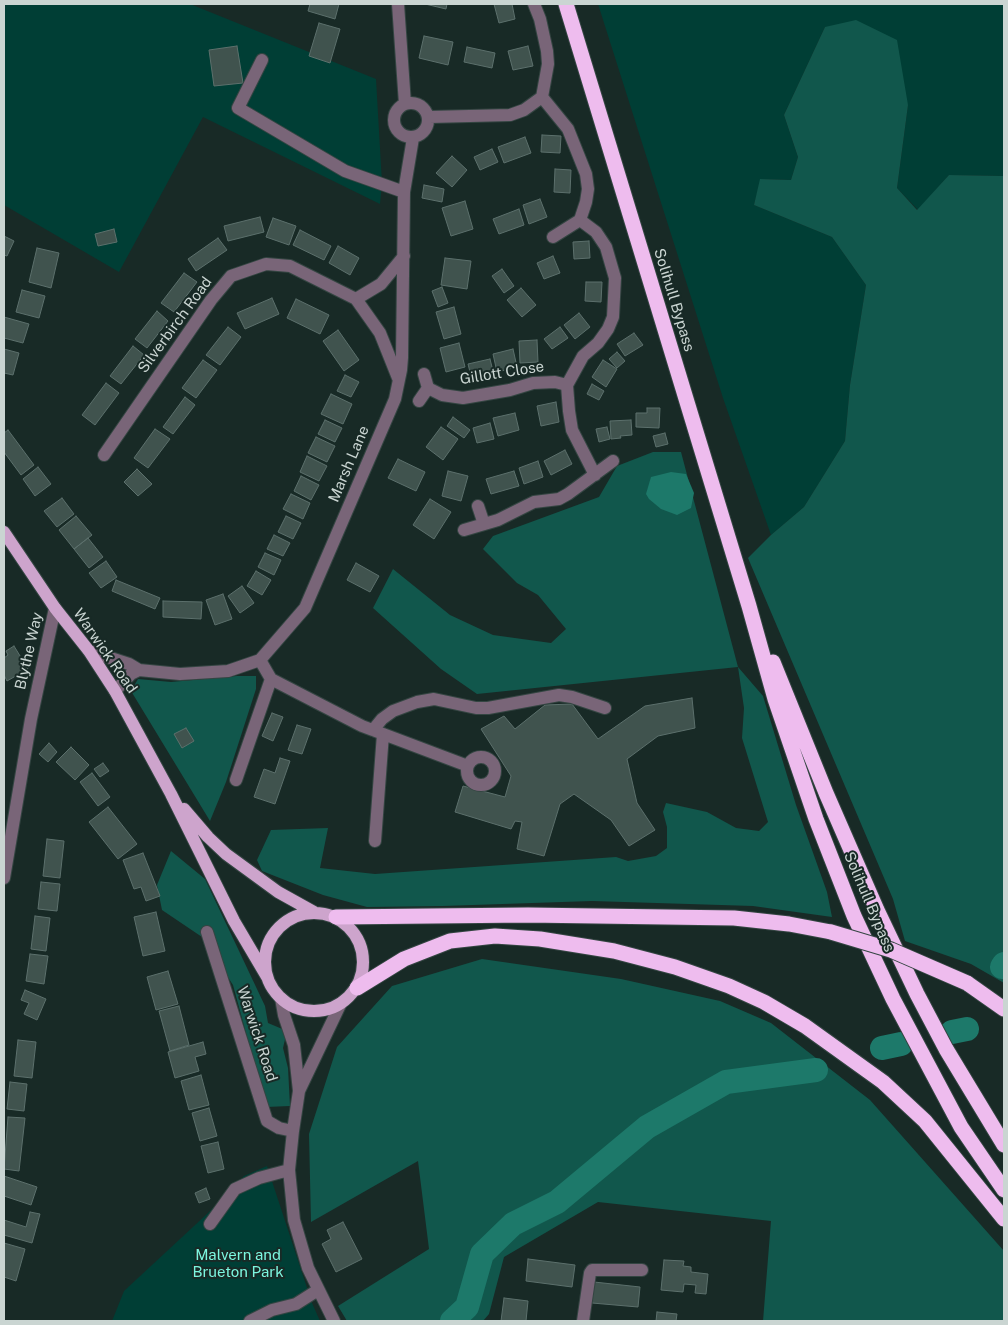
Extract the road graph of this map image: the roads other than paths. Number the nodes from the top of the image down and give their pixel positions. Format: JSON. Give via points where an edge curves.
{"nodes":[{"id":1,"x":398,"y":4,"type":"edge"},
{"id":2,"x":534,"y":4,"type":"edge"},
{"id":3,"x":566,"y":4,"type":"edge"},
{"id":4,"x":262,"y":60,"type":"dead end"},
{"id":5,"x":542,"y":97,"type":"junction"},
{"id":6,"x":405,"y":104,"type":"junction"},
{"id":7,"x":429,"y":117,"type":"junction"},
{"id":8,"x":413,"y":138,"type":"junction"},
{"id":9,"x":404,"y":192,"type":"junction"},
{"id":10,"x":580,"y":220,"type":"junction"},
{"id":11,"x":553,"y":237,"type":"dead end"},
{"id":12,"x":404,"y":256,"type":"junction"},
{"id":13,"x":356,"y":299,"type":"junction"},
{"id":14,"x":424,"y":374,"type":"dead end"},
{"id":15,"x":399,"y":379,"type":"junction"},
{"id":16,"x":568,"y":385,"type":"junction"},
{"id":17,"x":428,"y":388,"type":"junction"},
{"id":18,"x":419,"y":401,"type":"dead end"},
{"id":19,"x":104,"y":455,"type":"dead end"},
{"id":20,"x":613,"y":461,"type":"dead end"},
{"id":21,"x":595,"y":475,"type":"junction"},
{"id":22,"x":478,"y":506,"type":"dead end"},
{"id":23,"x":484,"y":524,"type":"junction"},
{"id":24,"x":464,"y":530,"type":"dead end"},
{"id":25,"x":4,"y":532,"type":"edge"},
{"id":26,"x":749,"y":606,"type":"junction"},
{"id":27,"x":55,"y":608,"type":"junction"},
{"id":28,"x":88,"y":651,"type":"junction"},
{"id":29,"x":260,"y":660,"type":"junction"},
{"id":30,"x":139,"y":670,"type":"junction"},
{"id":31,"x":271,"y":679,"type":"junction"},
{"id":32,"x":115,"y":691,"type":"junction"},
{"id":33,"x":605,"y":708,"type":"dead end"},
{"id":34,"x":378,"y":732,"type":"junction"},
{"id":35,"x":468,"y":766,"type":"dead end"},
{"id":36,"x":236,"y":780,"type":"dead end"},
{"id":37,"x":171,"y":794,"type":"junction"},
{"id":38,"x":375,"y":841,"type":"dead end"},
{"id":39,"x":4,"y":878,"type":"edge"},
{"id":40,"x":314,"y":912,"type":"junction"},
{"id":41,"x":336,"y":917,"type":"junction"},
{"id":42,"x":207,"y":932,"type":"dead end"},
{"id":43,"x":267,"y":977,"type":"junction"},
{"id":44,"x":357,"y":988,"type":"junction"},
{"id":45,"x":281,"y":998,"type":"junction"},
{"id":46,"x":342,"y":1003,"type":"junction"},
{"id":47,"x":1004,"y":1009,"type":"edge"},
{"id":48,"x":299,"y":1091,"type":"junction"},
{"id":49,"x":292,"y":1132,"type":"junction"},
{"id":50,"x":1004,"y":1145,"type":"edge"},
{"id":51,"x":289,"y":1170,"type":"junction"},
{"id":52,"x":1004,"y":1190,"type":"edge"},
{"id":53,"x":1004,"y":1219,"type":"edge"},
{"id":54,"x":210,"y":1224,"type":"dead end"},
{"id":55,"x":642,"y":1270,"type":"dead end"},
{"id":56,"x":318,"y":1290,"type":"junction"},
{"id":57,"x":251,"y":1320,"type":"edge"},
{"id":58,"x":334,"y":1321,"type":"edge"},
{"id":59,"x":583,"y":1321,"type":"edge"}],
"edges":[{"from":1,"to":6,"type":"street"},
{"from":2,"to":5,"type":"street","via":[[547,51]]},
{"from":3,"to":26,"type":"highway","name":"Solihull Bypass"},
{"from":4,"to":9,"type":"street","via":[[238,108],[345,171]]},
{"from":5,"to":7,"type":"street","via":[[524,110],[510,115]]},
{"from":5,"to":10,"type":"street","via":[[568,129],[586,174],[588,189]]},
{"from":6,"to":7,"type":"street","via":[[415,103],[424,108]]},
{"from":6,"to":8,"type":"street","via":[[397,110],[394,119],[396,129],[403,136]]},
{"from":7,"to":8,"type":"street","via":[[428,127]]},
{"from":8,"to":9,"type":"street","name":"Marsh Lane"},
{"from":9,"to":12,"type":"street","name":"Marsh Lane"},
{"from":10,"to":11,"type":"street"},
{"from":10,"to":16,"type":"street","via":[[596,232],[606,247],[615,278],[615,293],[613,317],[608,329],[583,356]]},
{"from":12,"to":13,"type":"street","via":[[380,284]]},
{"from":12,"to":15,"type":"street","name":"Marsh Lane"},
{"from":13,"to":15,"type":"street","name":"Silverbirch Road","via":[[380,333]]},
{"from":13,"to":19,"type":"street","name":"Silverbirch Road","via":[[290,266],[266,264],[231,276],[210,300]]},
{"from":14,"to":17,"type":"street"},
{"from":15,"to":29,"type":"street","name":"Marsh Lane","via":[[395,399],[305,608]]},
{"from":16,"to":17,"type":"street","name":"Gillott Close","via":[[533,382],[510,390],[463,398],[442,395]]},
{"from":16,"to":21,"type":"street","via":[[572,430]]},
{"from":17,"to":18,"type":"street"},
{"from":20,"to":21,"type":"street"},
{"from":21,"to":23,"type":"street","via":[[559,498],[534,502]]},
{"from":22,"to":23,"type":"street"},
{"from":23,"to":24,"type":"street"},
{"from":25,"to":27,"type":"main road","name":"Warwick Road"},
{"from":26,"to":50,"type":"highway","name":"Solihull Bypass","via":[[881,918],[946,1050]]},
{"from":26,"to":52,"type":"highway","name":"Solihull Bypass","via":[[775,699],[816,819],[854,916],[893,999],[961,1127]]},
{"from":27,"to":28,"type":"main road","name":"Warwick Road"},
{"from":27,"to":39,"type":"street","name":"Blythe Way","via":[[31,719]]},
{"from":28,"to":30,"type":"street"},
{"from":28,"to":32,"type":"main road","name":"Warwick Road"},
{"from":29,"to":30,"type":"street","via":[[228,671],[180,674]]},
{"from":29,"to":31,"type":"street"},
{"from":30,"to":32,"type":"street"},
{"from":31,"to":34,"type":"street"},
{"from":31,"to":36,"type":"street"},
{"from":32,"to":37,"type":"main road","name":"Warwick Road"},
{"from":33,"to":34,"type":"street","via":[[559,695],[488,708],[434,699],[394,711],[382,719]]},
{"from":34,"to":35,"type":"street"},
{"from":34,"to":38,"type":"street"},
{"from":37,"to":40,"type":"main road","name":"Warwick Road","via":[[226,854],[278,892]]},
{"from":37,"to":43,"type":"main road","name":"Warwick Road","via":[[234,921]]},
{"from":40,"to":41,"type":"main road"},
{"from":40,"to":43,"type":"main road","via":[[298,914],[274,932],[264,962]]},
{"from":41,"to":44,"type":"main road","via":[[350,926],[364,956]]},
{"from":41,"to":47,"type":"highway","bridge":true,"via":[[734,918],[789,924],[831,932],[891,950],[967,983]]},
{"from":42,"to":49,"type":"street","name":"Warwick Road","via":[[267,1121]]},
{"from":43,"to":45,"type":"main road"},
{"from":44,"to":46,"type":"main road"},
{"from":44,"to":53,"type":"highway","via":[[404,959],[450,941],[496,936],[540,939],[614,951],[675,967],[764,1002],[805,1026],[883,1082],[925,1121]]},
{"from":45,"to":46,"type":"main road","via":[[294,1007],[310,1011],[326,1010]]},
{"from":45,"to":48,"type":"street","name":"Warwick Road","via":[[294,1045]]},
{"from":46,"to":48,"type":"street","name":"Warwick Road"},
{"from":48,"to":49,"type":"street","name":"Warwick Road"},
{"from":49,"to":51,"type":"street","name":"Warwick Road"},
{"from":51,"to":54,"type":"street","via":[[235,1189]]},
{"from":51,"to":56,"type":"street","name":"Warwick Road","via":[[294,1220]]},
{"from":55,"to":59,"type":"street","via":[[592,1270]]},
{"from":56,"to":57,"type":"street","via":[[296,1304]]},
{"from":56,"to":58,"type":"street","name":"Warwick Road"}]}
